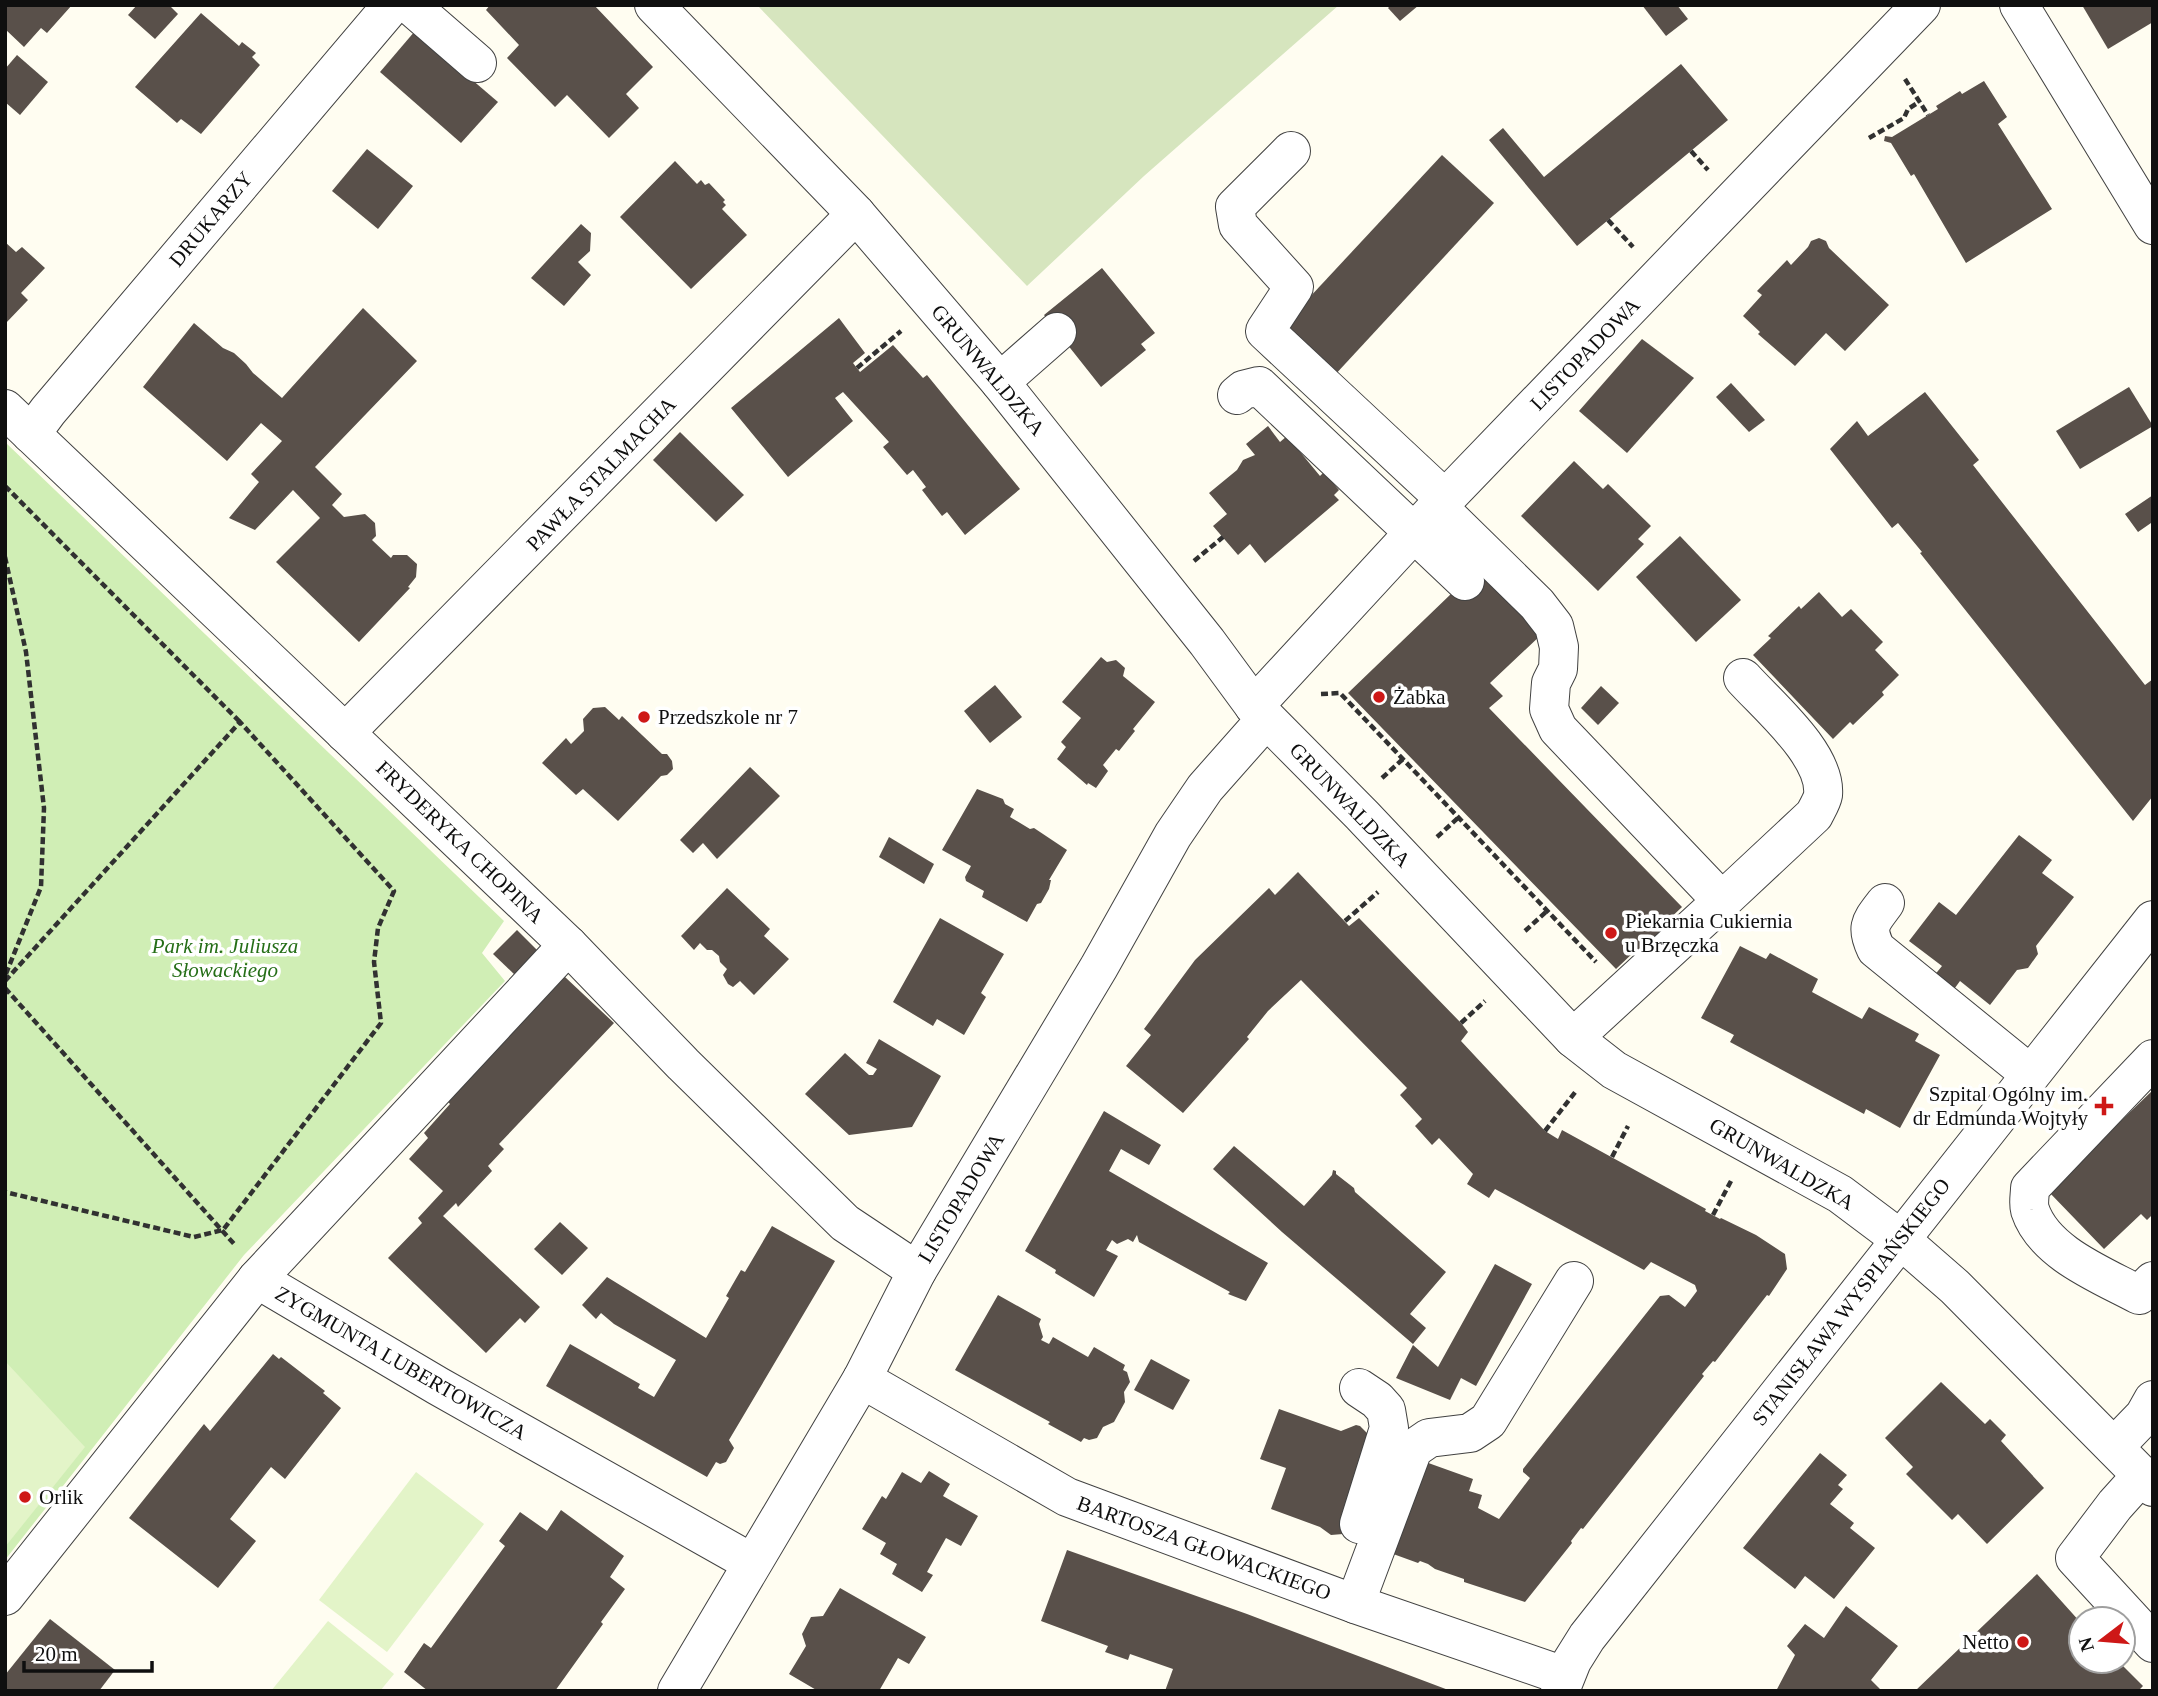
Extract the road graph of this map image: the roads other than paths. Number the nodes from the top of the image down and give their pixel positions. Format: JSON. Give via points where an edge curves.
{"nodes":[{"id":1,"x":392,"y":5,"type":"edge"},
{"id":2,"x":410,"y":5,"type":"edge"},
{"id":3,"x":654,"y":5,"type":"edge"},
{"id":4,"x":1921,"y":5,"type":"edge"},
{"id":5,"x":2019,"y":5,"type":"edge"},
{"id":6,"x":477,"y":63,"type":"dead end"},
{"id":7,"x":1291,"y":151,"type":"dead end"},
{"id":8,"x":856,"y":214,"type":"junction"},
{"id":9,"x":2153,"y":225,"type":"edge"},
{"id":10,"x":1057,"y":332,"type":"dead end"},
{"id":11,"x":1000,"y":382,"type":"junction"},
{"id":12,"x":1237,"y":395,"type":"dead end"},
{"id":13,"x":18,"y":422,"type":"edge"},
{"id":14,"x":1432,"y":513,"type":"junction"},
{"id":15,"x":1465,"y":581,"type":"dead end"},
{"id":16,"x":1743,"y":678,"type":"dead end"},
{"id":17,"x":1260,"y":713,"type":"junction"},
{"id":18,"x":345,"y":733,"type":"junction"},
{"id":19,"x":1722,"y":901,"type":"junction"},
{"id":20,"x":1885,"y":903,"type":"dead end"},
{"id":21,"x":2153,"y":920,"type":"edge"},
{"id":22,"x":568,"y":945,"type":"junction"},
{"id":23,"x":1573,"y":1038,"type":"junction"},
{"id":24,"x":2153,"y":1059,"type":"edge"},
{"id":25,"x":2030,"y":1074,"type":"junction"},
{"id":26,"x":1900,"y":1239,"type":"junction"},
{"id":27,"x":917,"y":1271,"type":"junction"},
{"id":28,"x":257,"y":1279,"type":"junction"},
{"id":29,"x":1574,"y":1281,"type":"dead end"},
{"id":30,"x":2148,"y":1293,"type":"edge"},
{"id":31,"x":862,"y":1379,"type":"junction"},
{"id":32,"x":1359,"y":1388,"type":"dead end"},
{"id":33,"x":2153,"y":1400,"type":"edge"},
{"id":34,"x":2114,"y":1447,"type":"junction"},
{"id":35,"x":2147,"y":1481,"type":"edge"},
{"id":36,"x":752,"y":1563,"type":"junction"},
{"id":37,"x":5,"y":1596,"type":"edge"},
{"id":38,"x":1345,"y":1600,"type":"junction"},
{"id":39,"x":2153,"y":1643,"type":"edge"},
{"id":40,"x":1562,"y":1683,"type":"edge"},
{"id":41,"x":677,"y":1691,"type":"edge"}],
"edges":[{"from":1,"to":13,"type":"street","name":"DRUKARZY"},
{"from":2,"to":6,"type":"street"},
{"from":3,"to":8,"type":"street","name":"GRUNWALDZKA"},
{"from":4,"to":14,"type":"street","name":"LISTOPADOWA"},
{"from":5,"to":9,"type":"street"},
{"from":7,"to":14,"type":"street","via":[[1236,207],[1238,225],[1294,287],[1265,331]]},
{"from":8,"to":11,"type":"street","name":"GRUNWALDZKA"},
{"from":8,"to":18,"type":"street","name":"PAWŁA STALMACHA"},
{"from":10,"to":11,"type":"street"},
{"from":11,"to":17,"type":"street","name":"GRUNWALDZKA"},
{"from":12,"to":14,"type":"street","via":[[1259,386]]},
{"from":13,"to":18,"type":"street","name":"FRYDERYKA CHOPINA"},
{"from":14,"to":15,"type":"street"},
{"from":14,"to":17,"type":"street","name":"LISTOPADOWA"},
{"from":14,"to":19,"type":"street","via":[[1537,604],[1554,626],[1558,669],[1550,683],[1549,709],[1559,729]]},
{"from":16,"to":19,"type":"street","via":[[1806,747],[1821,772],[1823,796],[1814,815]]},
{"from":17,"to":23,"type":"street","name":"GRUNWALDZKA"},
{"from":17,"to":27,"type":"street","name":"LISTOPADOWA","via":[[1173,835]]},
{"from":18,"to":22,"type":"street","name":"FRYDERYKA CHOPINA"},
{"from":19,"to":23,"type":"street"},
{"from":20,"to":25,"type":"street","via":[[1870,924],[1876,950]]},
{"from":21,"to":25,"type":"street","name":"STANISŁAWA WYSPIAŃSKIEGO"},
{"from":22,"to":27,"type":"street","name":"FRYDERYKA CHOPINA","via":[[845,1223]]},
{"from":22,"to":28,"type":"street"},
{"from":23,"to":26,"type":"street","name":"GRUNWALDZKA","via":[[1614,1070],[1840,1194]]},
{"from":24,"to":30,"type":"street","via":[[2030,1188],[2029,1207],[2036,1224],[2066,1256]]},
{"from":25,"to":26,"type":"street","name":"STANISŁAWA WYSPIAŃSKIEGO"},
{"from":26,"to":34,"type":"street","name":"GRUNWALDZKA","via":[[1955,1287]]},
{"from":26,"to":40,"type":"street","name":"STANISŁAWA WYSPIAŃSKIEGO","via":[[1587,1637]]},
{"from":27,"to":31,"type":"street","name":"LISTOPADOWA"},
{"from":28,"to":36,"type":"street","name":"ZYGMUNTA LUBERTOWICZA"},
{"from":28,"to":37,"type":"street","name":"ZYGMUNTA LUBERTOWICZA"},
{"from":29,"to":38,"type":"street","via":[[1488,1421],[1470,1433],[1429,1438],[1413,1449]]},
{"from":31,"to":36,"type":"street","name":"LISTOPADOWA"},
{"from":31,"to":38,"type":"street","name":"BARTOSZA GŁOWACKIEGO","via":[[1067,1497]]},
{"from":32,"to":38,"type":"street","via":[[1386,1410],[1389,1428]]},
{"from":33,"to":34,"type":"street"},
{"from":34,"to":35,"type":"street","name":"GRUNWALDZKA"},
{"from":35,"to":39,"type":"street","via":[[2115,1505],[2075,1558]]},
{"from":36,"to":41,"type":"street","name":"LISTOPADOWA"},
{"from":38,"to":40,"type":"street","name":"BARTOSZA GŁOWACKIEGO"}]}
